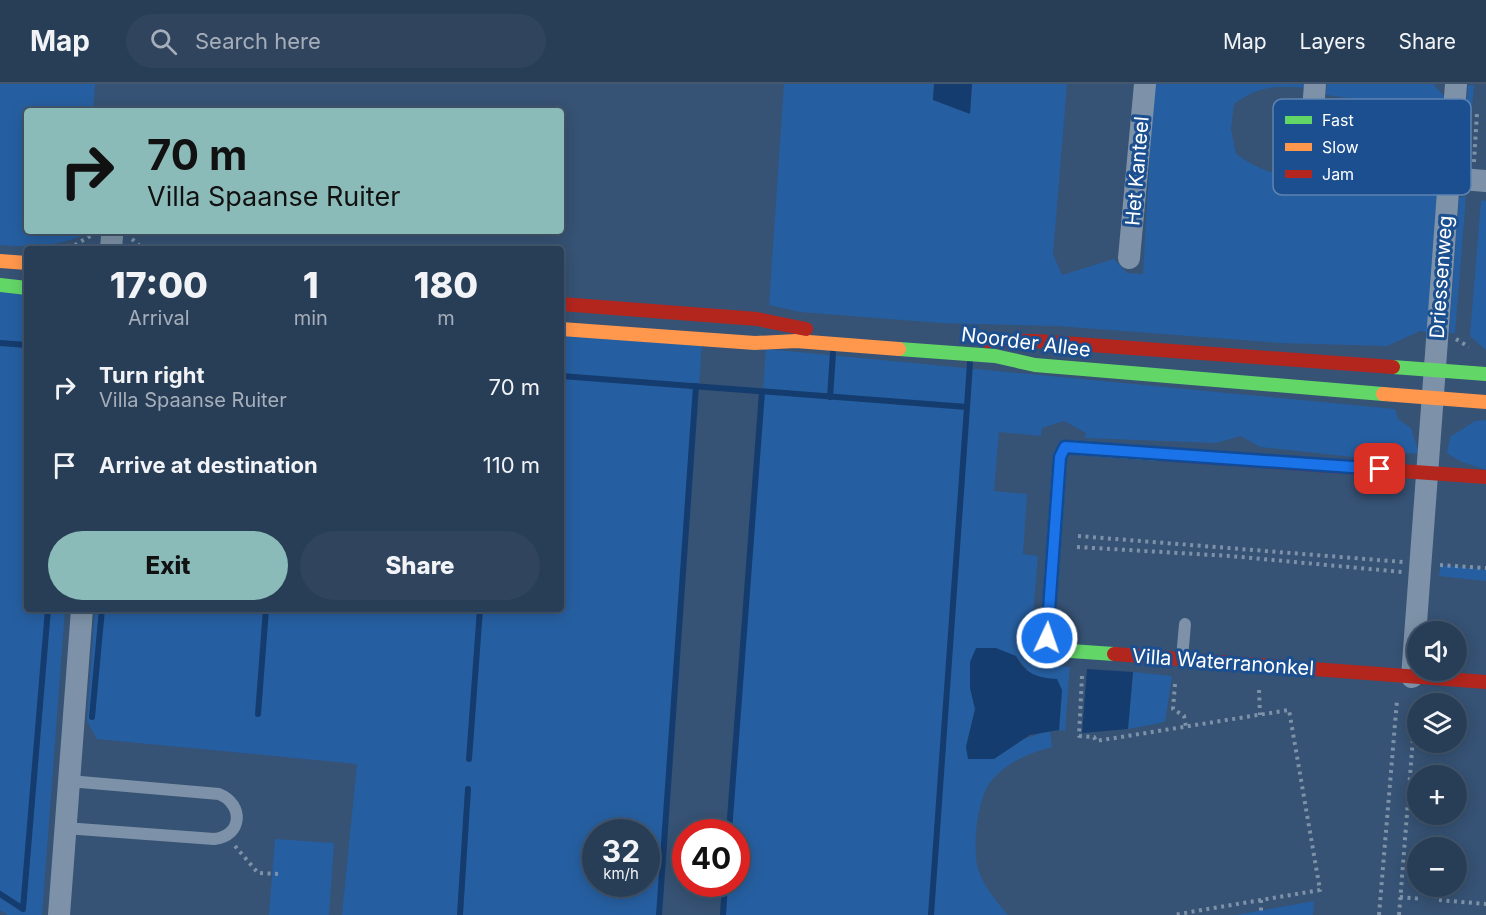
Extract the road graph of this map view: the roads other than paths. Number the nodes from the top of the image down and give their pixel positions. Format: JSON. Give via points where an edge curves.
{"nodes":[{"id":1,"x":1145,"y":84,"type":"edge"},
{"id":2,"x":1315,"y":84,"type":"edge"},
{"id":3,"x":1456,"y":84,"type":"edge"},
{"id":4,"x":1314,"y":99,"type":"edge"},
{"id":5,"x":1455,"y":99,"type":"edge"},
{"id":6,"x":1471,"y":180,"type":"edge"},
{"id":7,"x":1486,"y":181,"type":"edge"},
{"id":8,"x":1448,"y":195,"type":"edge"},
{"id":9,"x":1129,"y":258,"type":"dead end"},
{"id":10,"x":0,"y":261,"type":"edge"},
{"id":11,"x":24,"y":262,"type":"edge"},
{"id":12,"x":0,"y":285,"type":"edge"},
{"id":13,"x":24,"y":288,"type":"edge"},
{"id":14,"x":564,"y":304,"type":"edge"},
{"id":15,"x":564,"y":329,"type":"edge"},
{"id":16,"x":1435,"y":370,"type":"junction"},
{"id":17,"x":1486,"y":374,"type":"edge"},
{"id":18,"x":1432,"y":397,"type":"junction"},
{"id":19,"x":1486,"y":402,"type":"edge"},
{"id":20,"x":1427,"y":472,"type":"junction"},
{"id":21,"x":1486,"y":477,"type":"edge"},
{"id":22,"x":82,"y":612,"type":"edge"},
{"id":23,"x":1185,"y":624,"type":"dead end"},
{"id":24,"x":1180,"y":659,"type":"junction"},
{"id":25,"x":1405,"y":676,"type":"junction"},
{"id":26,"x":1486,"y":682,"type":"edge"},
{"id":27,"x":69,"y":781,"type":"junction"},
{"id":28,"x":65,"y":828,"type":"junction"},
{"id":29,"x":60,"y":915,"type":"edge"}],
"edges":[{"from":1,"to":9,"type":"street","name":"Het Kanteel"},
{"from":2,"to":4,"type":"street"},
{"from":3,"to":5,"type":"street","name":"Driessenweg"},
{"from":6,"to":7,"type":"street"},
{"from":8,"to":16,"type":"street","name":"Driessenweg"},
{"from":10,"to":11,"type":"street"},
{"from":12,"to":13,"type":"street"},
{"from":14,"to":16,"type":"street","name":"Noorder Allee","via":[[757,319],[802,328]]},
{"from":15,"to":18,"type":"street","name":"Noorder Allee","via":[[994,356],[1035,365]]},
{"from":16,"to":17,"type":"street","name":"Noorder Allee"},
{"from":16,"to":18,"type":"street","name":"Driessenweg"},
{"from":18,"to":19,"type":"street","name":"Noorder Allee"},
{"from":18,"to":20,"type":"street"},
{"from":20,"to":21,"type":"street"},
{"from":20,"to":24,"type":"street","name":"Villa Waterranonkel","via":[[1065,447],[1060,457],[1053,540],[1047,638],[1050,644],[1056,650]]},
{"from":20,"to":25,"type":"street","via":[[1420,568]]},
{"from":22,"to":27,"type":"street"},
{"from":23,"to":24,"type":"lane"},
{"from":24,"to":25,"type":"street","name":"Villa Waterranonkel"},
{"from":25,"to":26,"type":"street","name":"Villa Waterranonkel"},
{"from":27,"to":28,"type":"street"},
{"from":27,"to":28,"type":"lane","via":[[219,794],[228,797],[237,810],[237,824],[226,836],[214,840]]},
{"from":28,"to":29,"type":"street"}]}
